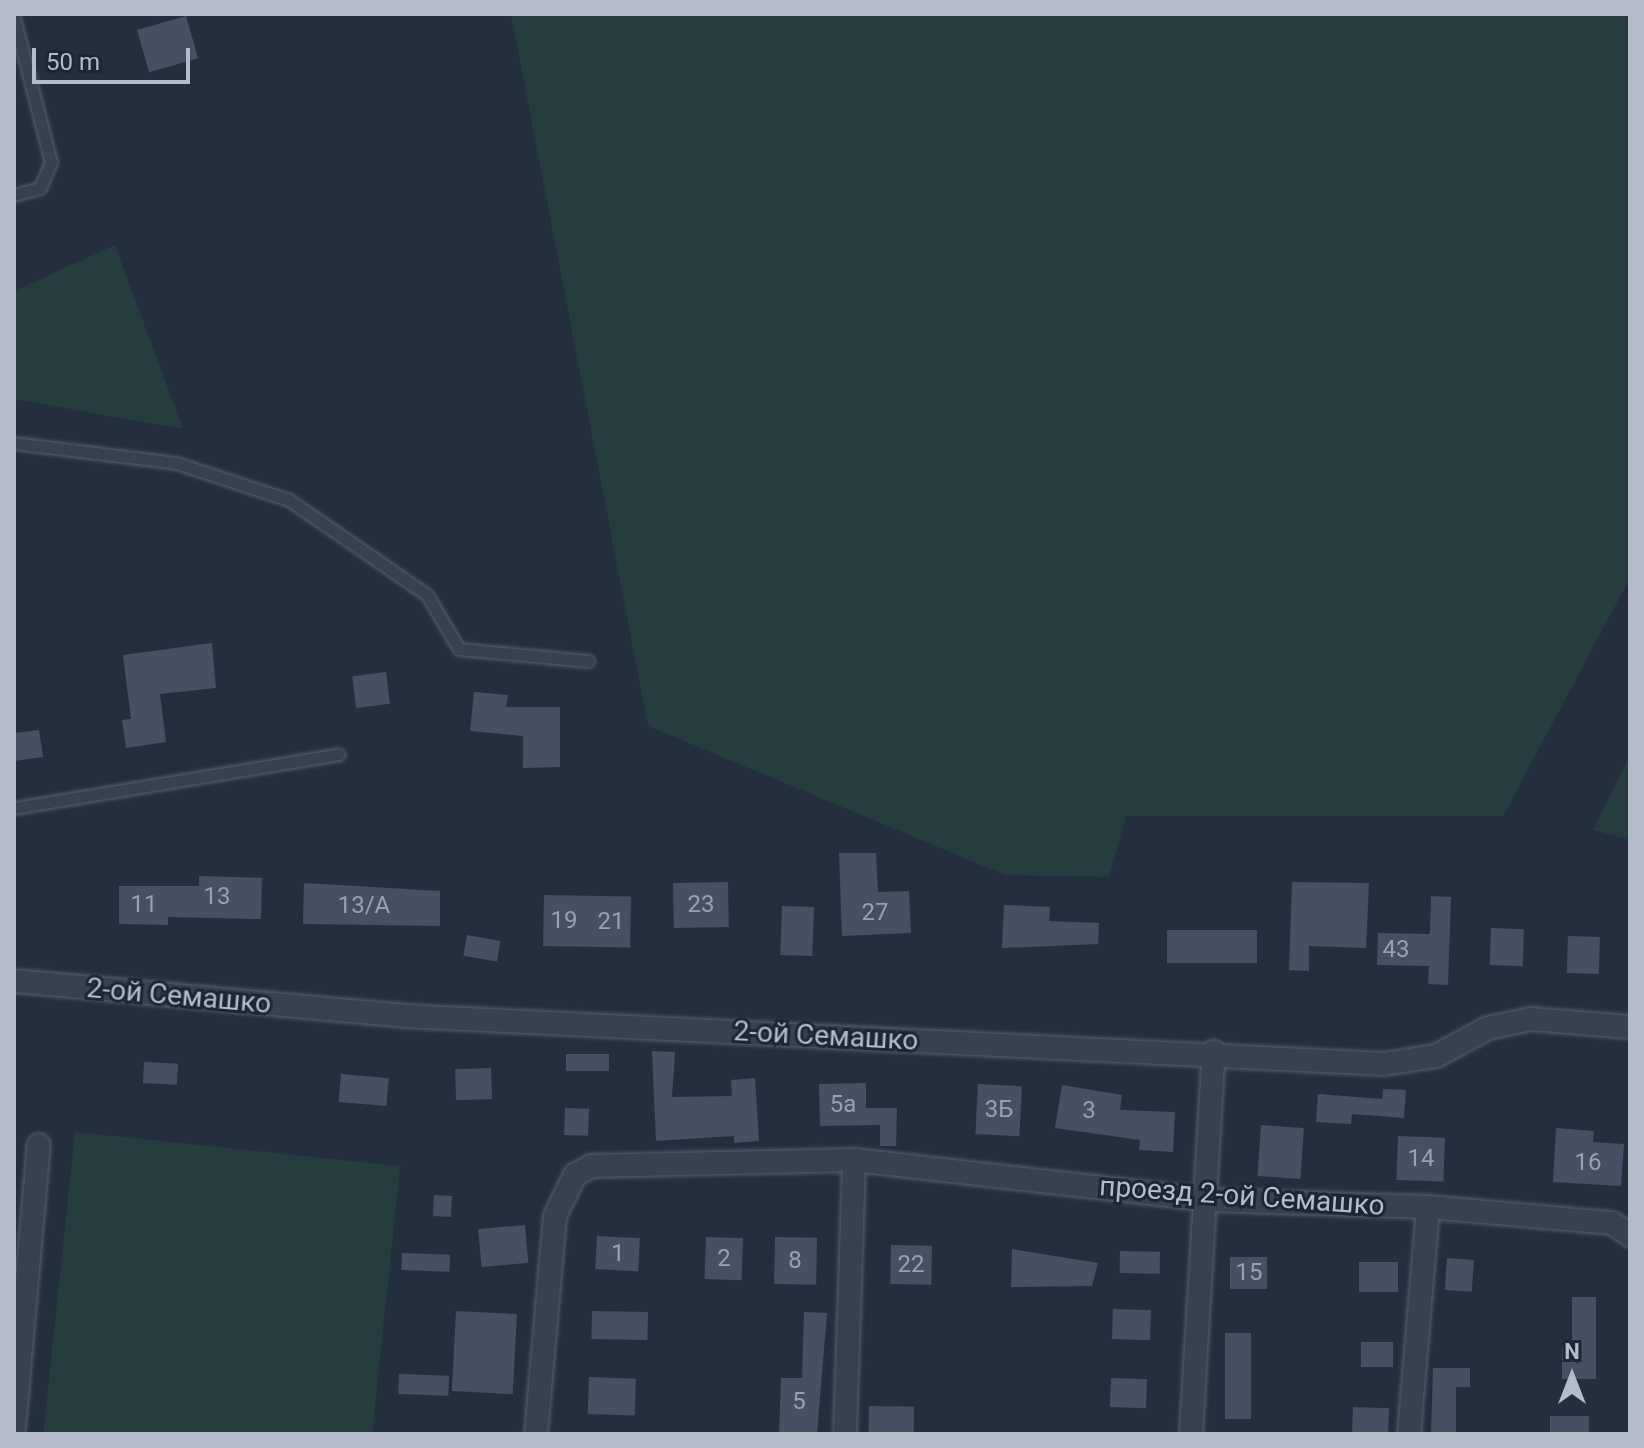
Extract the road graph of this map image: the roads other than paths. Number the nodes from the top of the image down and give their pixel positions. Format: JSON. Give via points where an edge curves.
{"nodes":[{"id":1,"x":14,"y":18,"type":"edge"},
{"id":2,"x":14,"y":195,"type":"edge"},
{"id":3,"x":14,"y":443,"type":"edge"},
{"id":4,"x":588,"y":661,"type":"dead end"},
{"id":5,"x":339,"y":754,"type":"dead end"},
{"id":6,"x":14,"y":808,"type":"edge"},
{"id":7,"x":14,"y":981,"type":"edge"},
{"id":8,"x":1630,"y":1027,"type":"edge"},
{"id":9,"x":1214,"y":1052,"type":"junction"},
{"id":10,"x":39,"y":1145,"type":"dead end"},
{"id":11,"x":854,"y":1160,"type":"junction"},
{"id":12,"x":1208,"y":1200,"type":"junction"},
{"id":13,"x":1428,"y":1207,"type":"junction"},
{"id":14,"x":1629,"y":1233,"type":"edge"},
{"id":15,"x":14,"y":1428,"type":"edge"},
{"id":16,"x":536,"y":1434,"type":"edge"},
{"id":17,"x":845,"y":1434,"type":"edge"},
{"id":18,"x":1191,"y":1434,"type":"edge"},
{"id":19,"x":1409,"y":1434,"type":"edge"}],
"edges":[{"from":1,"to":2,"type":"lane","via":[[51,162],[40,188]]},
{"from":3,"to":4,"type":"lane","via":[[176,463],[289,500],[427,595],[459,649]]},
{"from":5,"to":6,"type":"lane"},
{"from":7,"to":9,"type":"street","name":"2-ой Семашко","via":[[404,1016]]},
{"from":8,"to":9,"type":"street","name":"2-ой Семашко","via":[[1531,1019],[1488,1028],[1436,1056],[1384,1064]]},
{"from":9,"to":12,"type":"street"},
{"from":10,"to":15,"type":"street"},
{"from":11,"to":12,"type":"street","name":"проезд 2-ой Семашко"},
{"from":11,"to":16,"type":"street","name":"проезд 2-ой Семашко","via":[[611,1163],[575,1175],[555,1216]]},
{"from":11,"to":17,"type":"street"},
{"from":12,"to":13,"type":"street","name":"проезд 2-ой Семашко"},
{"from":12,"to":18,"type":"street"},
{"from":13,"to":14,"type":"street","name":"проезд 2-ой Семашко","via":[[1612,1223]]},
{"from":13,"to":19,"type":"street"}]}
